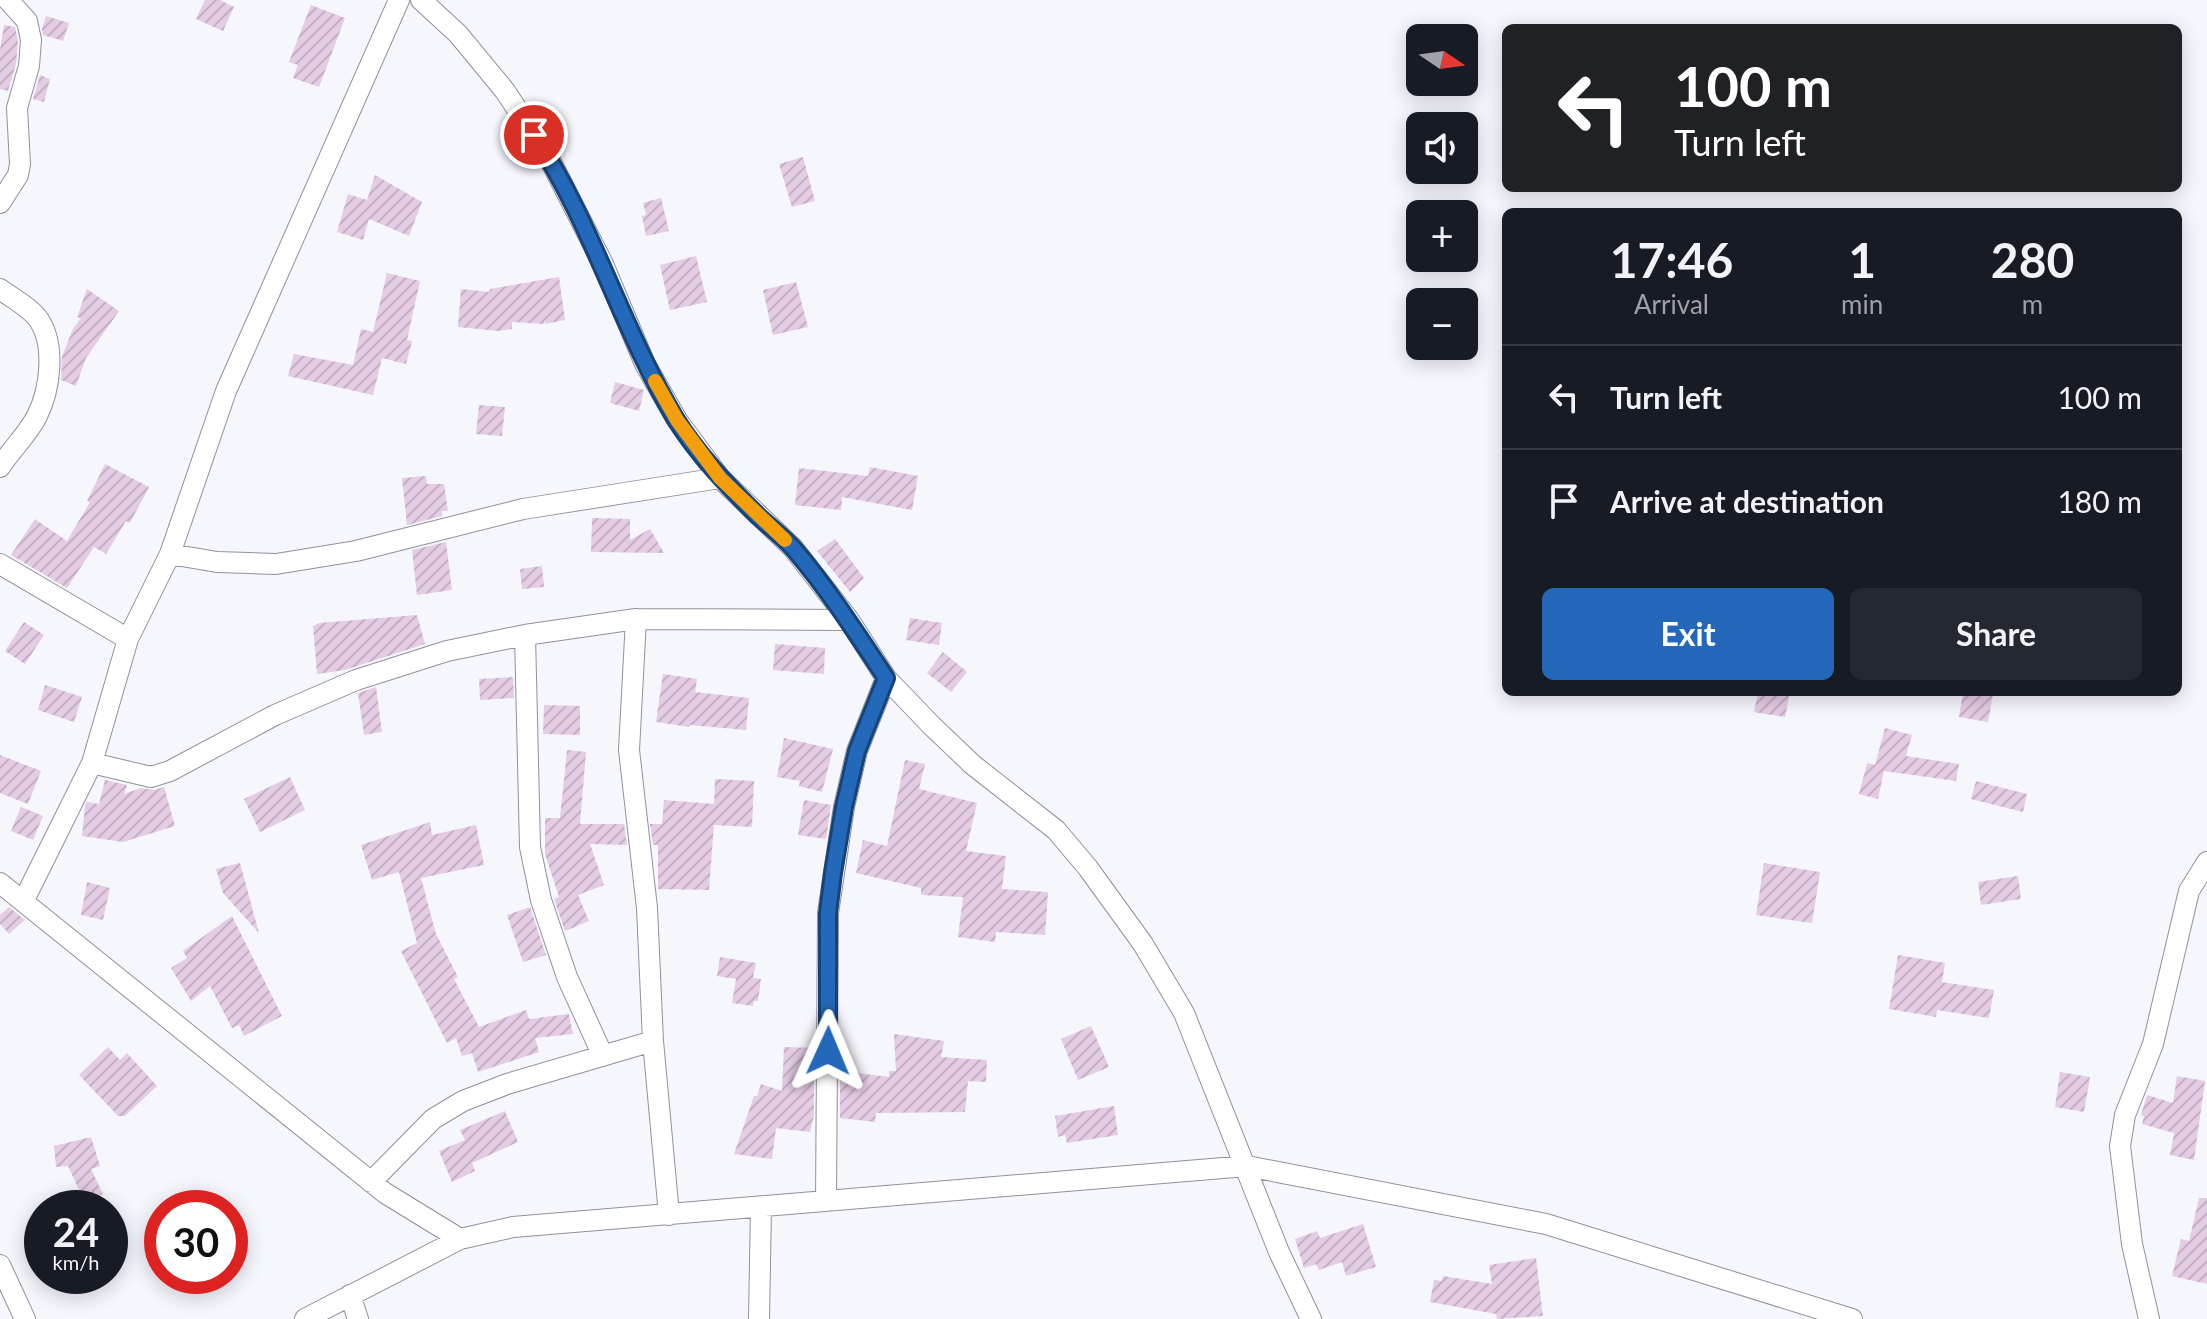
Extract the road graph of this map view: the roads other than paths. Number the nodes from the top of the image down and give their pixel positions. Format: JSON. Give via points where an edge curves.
{"nodes":[{"id":1,"x":8,"y":0,"type":"edge"},
{"id":2,"x":399,"y":0,"type":"edge"},
{"id":3,"x":421,"y":0,"type":"edge"},
{"id":4,"x":0,"y":203,"type":"edge"},
{"id":5,"x":0,"y":289,"type":"edge"},
{"id":6,"x":0,"y":467,"type":"edge"},
{"id":7,"x":720,"y":478,"type":"junction"},
{"id":8,"x":170,"y":554,"type":"junction"},
{"id":9,"x":0,"y":564,"type":"edge"},
{"id":10,"x":636,"y":619,"type":"junction"},
{"id":11,"x":849,"y":620,"type":"junction"},
{"id":12,"x":525,"y":635,"type":"junction"},
{"id":13,"x":128,"y":639,"type":"junction"},
{"id":14,"x":886,"y":678,"type":"junction"},
{"id":15,"x":92,"y":763,"type":"junction"},
{"id":16,"x":2207,"y":862,"type":"edge"},
{"id":17,"x":0,"y":883,"type":"edge"},
{"id":18,"x":24,"y":900,"type":"junction"},
{"id":19,"x":653,"y":1041,"type":"junction"},
{"id":20,"x":603,"y":1056,"type":"junction"},
{"id":21,"x":1247,"y":1166,"type":"junction"},
{"id":22,"x":371,"y":1182,"type":"junction"},
{"id":23,"x":826,"y":1201,"type":"junction"},
{"id":24,"x":761,"y":1207,"type":"junction"},
{"id":25,"x":669,"y":1215,"type":"junction"},
{"id":26,"x":460,"y":1239,"type":"junction"},
{"id":27,"x":0,"y":1265,"type":"edge"},
{"id":28,"x":350,"y":1295,"type":"junction"},
{"id":29,"x":25,"y":1319,"type":"edge"},
{"id":30,"x":305,"y":1319,"type":"edge"},
{"id":31,"x":358,"y":1319,"type":"edge"},
{"id":32,"x":759,"y":1319,"type":"edge"},
{"id":33,"x":1311,"y":1319,"type":"edge"},
{"id":34,"x":1852,"y":1319,"type":"edge"},
{"id":35,"x":2149,"y":1319,"type":"edge"}],
"edges":[{"from":1,"to":4,"type":"street","via":[[27,21],[31,40],[17,108],[18,175]]},
{"from":2,"to":8,"type":"street","via":[[226,391]]},
{"from":3,"to":7,"type":"street","via":[[458,34],[505,91],[548,156],[603,264],[645,364],[677,420]]},
{"from":5,"to":6,"type":"street","via":[[38,318],[50,355],[36,418]]},
{"from":7,"to":8,"type":"street","via":[[523,509],[356,551],[276,564]]},
{"from":7,"to":11,"type":"street","via":[[793,548]]},
{"from":8,"to":13,"type":"street"},
{"from":9,"to":13,"type":"street"},
{"from":10,"to":11,"type":"street"},
{"from":10,"to":12,"type":"street"},
{"from":10,"to":19,"type":"street","via":[[629,750],[647,908]]},
{"from":11,"to":14,"type":"street"},
{"from":12,"to":15,"type":"street","via":[[447,651],[356,680],[151,777]]},
{"from":12,"to":20,"type":"street","via":[[530,847],[567,977]]},
{"from":13,"to":15,"type":"street"},
{"from":14,"to":21,"type":"street","via":[[973,765],[1056,830],[1088,868],[1184,1013]]},
{"from":14,"to":23,"type":"street","via":[[857,751],[828,913]]},
{"from":15,"to":18,"type":"street"},
{"from":16,"to":35,"type":"street","via":[[2189,891],[2153,1044],[2125,1115],[2120,1146],[2132,1244]]},
{"from":17,"to":18,"type":"street"},
{"from":18,"to":22,"type":"street"},
{"from":19,"to":20,"type":"street"},
{"from":19,"to":25,"type":"street"},
{"from":20,"to":22,"type":"street","via":[[463,1101],[433,1119]]},
{"from":21,"to":23,"type":"street"},
{"from":21,"to":33,"type":"street"},
{"from":21,"to":34,"type":"street","via":[[1546,1224]]},
{"from":22,"to":26,"type":"street"},
{"from":23,"to":24,"type":"street"},
{"from":24,"to":25,"type":"street"},
{"from":24,"to":32,"type":"street"},
{"from":25,"to":26,"type":"street","via":[[513,1227]]},
{"from":26,"to":28,"type":"street"},
{"from":27,"to":29,"type":"street"},
{"from":28,"to":30,"type":"street"},
{"from":28,"to":31,"type":"street"}]}
